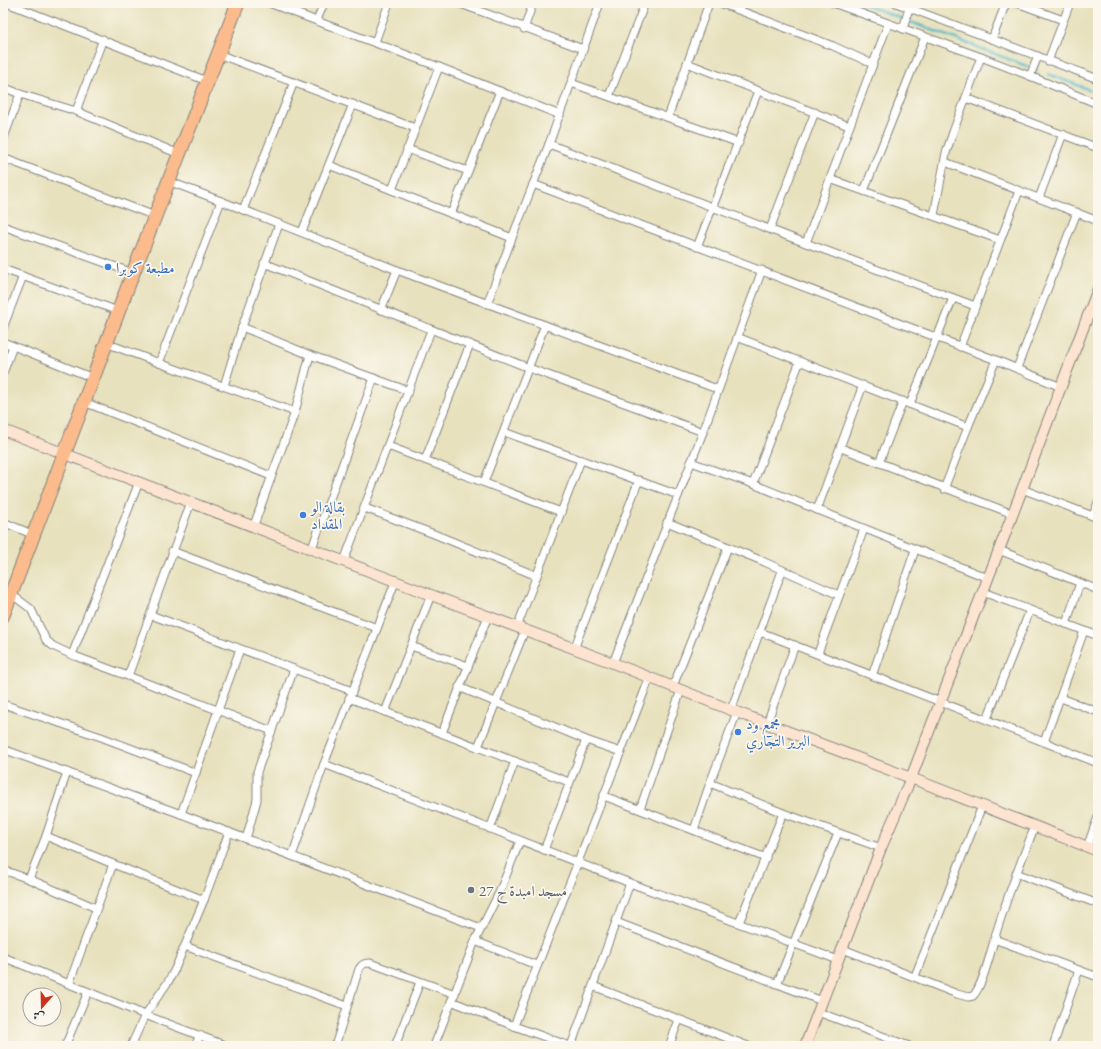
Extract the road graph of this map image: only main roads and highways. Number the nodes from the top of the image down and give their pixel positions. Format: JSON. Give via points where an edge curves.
{"nodes":[{"id":1,"x":238,"y":3,"type":"edge"},
{"id":2,"x":6,"y":603,"type":"edge"}],
"edges":[{"from":1,"to":2,"type":"highway"}]}
